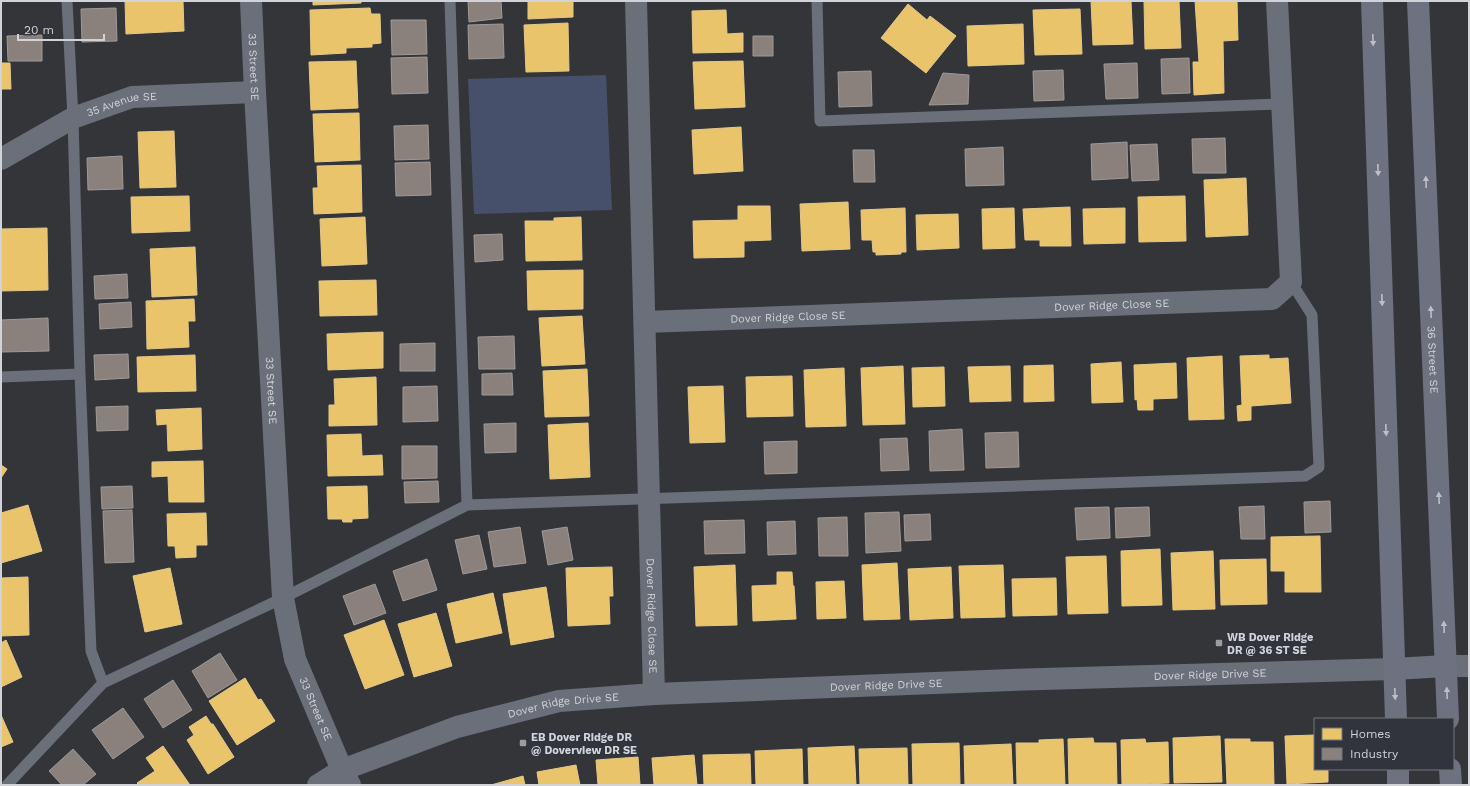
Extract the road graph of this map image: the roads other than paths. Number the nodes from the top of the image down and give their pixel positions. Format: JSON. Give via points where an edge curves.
{"nodes":[{"id":1,"x":67,"y":1,"type":"edge"},
{"id":2,"x":251,"y":1,"type":"edge"},
{"id":3,"x":450,"y":1,"type":"edge"},
{"id":4,"x":636,"y":1,"type":"edge"},
{"id":5,"x":817,"y":1,"type":"edge"},
{"id":6,"x":1277,"y":1,"type":"edge"},
{"id":7,"x":1372,"y":1,"type":"edge"},
{"id":8,"x":1418,"y":1,"type":"edge"},
{"id":9,"x":255,"y":92,"type":"junction"},
{"id":10,"x":1282,"y":104,"type":"junction"},
{"id":11,"x":73,"y":118,"type":"junction"},
{"id":12,"x":1,"y":159,"type":"edge"},
{"id":13,"x":1290,"y":282,"type":"junction"},
{"id":14,"x":645,"y":322,"type":"junction"},
{"id":15,"x":80,"y":374,"type":"junction"},
{"id":16,"x":1,"y":377,"type":"edge"},
{"id":17,"x":648,"y":498,"type":"junction"},
{"id":18,"x":467,"y":505,"type":"junction"},
{"id":19,"x":283,"y":598,"type":"junction"},
{"id":20,"x":1446,"y":666,"type":"junction"},
{"id":21,"x":1469,"y":666,"type":"edge"},
{"id":22,"x":1394,"y":669,"type":"junction"},
{"id":23,"x":103,"y":683,"type":"junction"},
{"id":24,"x":654,"y":694,"type":"junction"},
{"id":25,"x":1396,"y":718,"type":"edge"},
{"id":26,"x":1448,"y":718,"type":"edge"},
{"id":27,"x":1398,"y":770,"type":"edge"},
{"id":28,"x":1450,"y":770,"type":"edge"},
{"id":29,"x":346,"y":778,"type":"edge"},
{"id":30,"x":7,"y":785,"type":"edge"},
{"id":31,"x":318,"y":785,"type":"edge"},
{"id":32,"x":1398,"y":785,"type":"edge"},
{"id":33,"x":1451,"y":785,"type":"edge"}],
"edges":[{"from":1,"to":11,"type":"lane"},
{"from":2,"to":9,"type":"street","name":"33 Street SE"},
{"from":3,"to":18,"type":"lane"},
{"from":4,"to":14,"type":"street","name":"Dover Ridge Close SE"},
{"from":5,"to":10,"type":"lane","via":[[820,121]]},
{"from":6,"to":10,"type":"street"},
{"from":7,"to":22,"type":"main road","one_way":true},
{"from":20,"to":8,"type":"main road","name":"36 Street SE","one_way":true},
{"from":9,"to":11,"type":"street","name":"35 Avenue SE","via":[[132,97]]},
{"from":9,"to":19,"type":"street","name":"33 Street SE"},
{"from":10,"to":13,"type":"street"},
{"from":11,"to":12,"type":"street","name":"35 Avenue SE"},
{"from":11,"to":15,"type":"lane"},
{"from":13,"to":14,"type":"street","name":"Dover Ridge Close SE","via":[[1272,299]]},
{"from":13,"to":17,"type":"lane","via":[[1312,315],[1319,467],[1304,476]]},
{"from":14,"to":17,"type":"street","name":"Dover Ridge Close SE"},
{"from":15,"to":16,"type":"lane"},
{"from":15,"to":23,"type":"lane","via":[[91,651]]},
{"from":17,"to":18,"type":"lane"},
{"from":17,"to":24,"type":"street","name":"Dover Ridge Close SE"},
{"from":18,"to":19,"type":"lane"},
{"from":19,"to":23,"type":"lane"},
{"from":19,"to":29,"type":"street","name":"33 Street SE","via":[[295,659]]},
{"from":20,"to":21,"type":"street","name":"Dover Ridge Drive SE"},
{"from":20,"to":22,"type":"main road","name":"Dover Ridge Drive SE"},
{"from":26,"to":20,"type":"main road","name":"36 Street SE","one_way":true},
{"from":22,"to":24,"type":"street","name":"Dover Ridge Drive SE"},
{"from":22,"to":25,"type":"main road","one_way":true},
{"from":23,"to":30,"type":"lane"},
{"from":24,"to":29,"type":"street","name":"Dover Ridge Drive SE","via":[[558,701],[457,727]]},
{"from":27,"to":32,"type":"main road"},
{"from":28,"to":33,"type":"main road"},
{"from":29,"to":31,"type":"street","name":"Dover Ridge Drive SE"}]}
